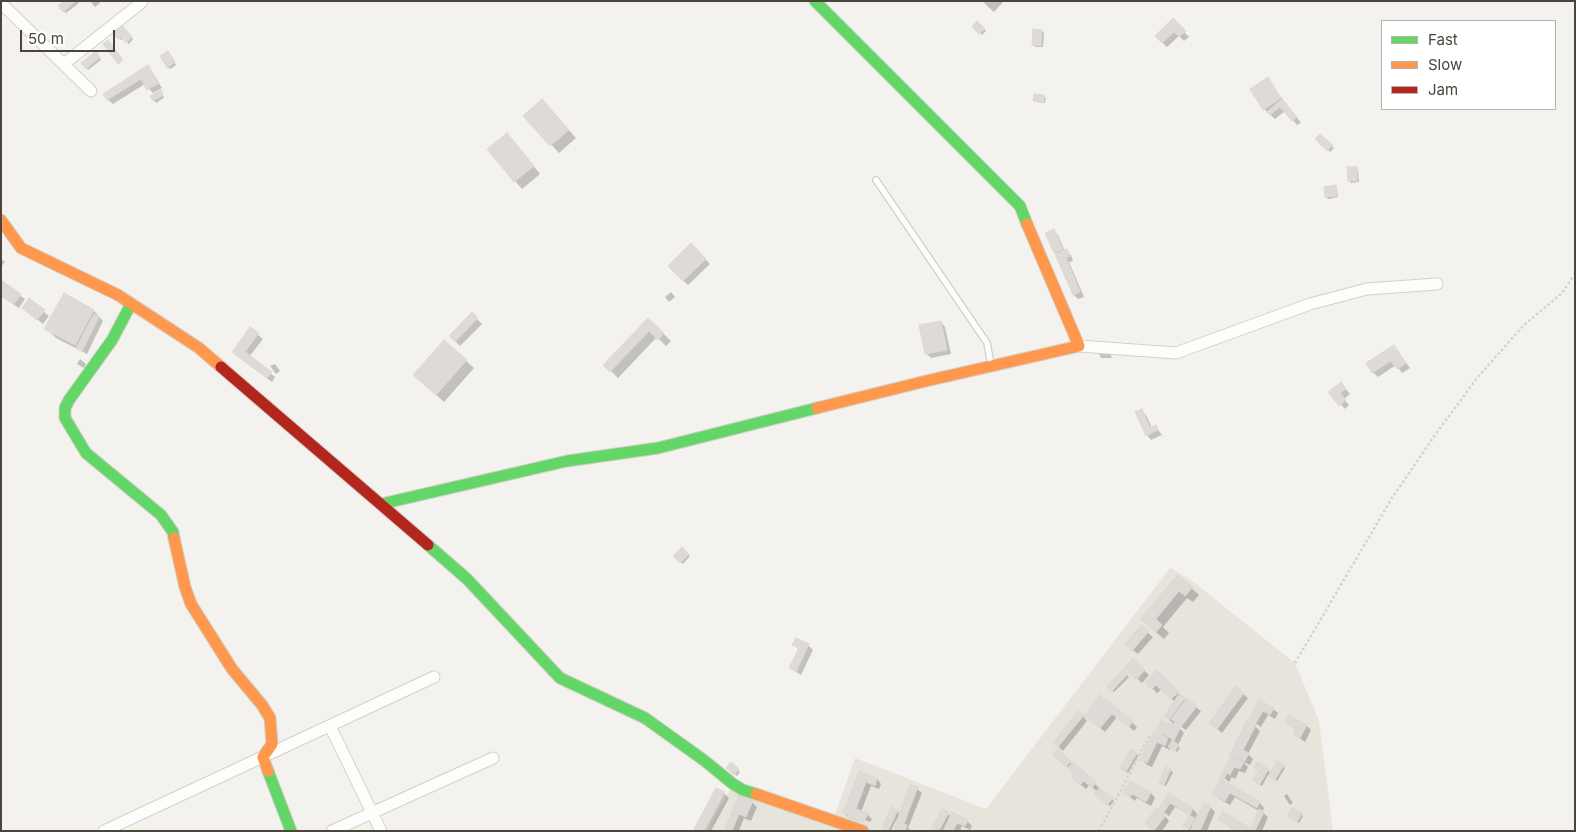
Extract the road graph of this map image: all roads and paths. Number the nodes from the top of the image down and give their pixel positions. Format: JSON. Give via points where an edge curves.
{"nodes":[{"id":1,"x":815,"y":1,"type":"edge"},
{"id":2,"x":1,"y":2,"type":"edge"},
{"id":3,"x":142,"y":2,"type":"edge"},
{"id":4,"x":64,"y":64,"type":"junction"},
{"id":5,"x":91,"y":91,"type":"dead end"},
{"id":6,"x":876,"y":180,"type":"dead end"},
{"id":7,"x":1,"y":220,"type":"edge"},
{"id":8,"x":1575,"y":274,"type":"edge"},
{"id":9,"x":1437,"y":284,"type":"dead end"},
{"id":10,"x":131,"y":304,"type":"junction"},
{"id":11,"x":1079,"y":346,"type":"junction"},
{"id":12,"x":991,"y":367,"type":"junction"},
{"id":13,"x":381,"y":504,"type":"junction"},
{"id":14,"x":1295,"y":663,"type":"dead end"},
{"id":15,"x":434,"y":677,"type":"dead end"},
{"id":16,"x":330,"y":726,"type":"junction"},
{"id":17,"x":1150,"y":735,"type":"dead end"},
{"id":18,"x":263,"y":758,"type":"junction"},
{"id":19,"x":493,"y":758,"type":"dead end"},
{"id":20,"x":373,"y":812,"type":"junction"},
{"id":21,"x":104,"y":831,"type":"edge"},
{"id":22,"x":291,"y":831,"type":"edge"},
{"id":23,"x":332,"y":831,"type":"edge"},
{"id":24,"x":381,"y":831,"type":"edge"},
{"id":25,"x":863,"y":831,"type":"edge"},
{"id":26,"x":1099,"y":831,"type":"edge"}],
"edges":[{"from":1,"to":11,"type":"street","via":[[1020,206]]},
{"from":2,"to":4,"type":"street"},
{"from":3,"to":4,"type":"street"},
{"from":4,"to":5,"type":"street"},
{"from":6,"to":12,"type":"lane","via":[[987,343]]},
{"from":7,"to":10,"type":"street","via":[[21,248]]},
{"from":8,"to":14,"type":"path","via":[[1562,293],[1523,326],[1477,378],[1435,435],[1392,498]]},
{"from":9,"to":11,"type":"street","via":[[1367,289],[1310,304],[1176,353]]},
{"from":10,"to":13,"type":"street","via":[[199,348]]},
{"from":10,"to":18,"type":"street","via":[[112,340],[69,400],[65,418],[86,453],[161,515],[173,532],[191,604],[232,669],[270,718],[272,744]]},
{"from":11,"to":12,"type":"street"},
{"from":12,"to":13,"type":"street","via":[[658,448],[567,461]]},
{"from":13,"to":25,"type":"street","via":[[467,579],[560,678],[645,718],[743,790]]},
{"from":15,"to":16,"type":"street"},
{"from":16,"to":18,"type":"street"},
{"from":16,"to":20,"type":"street"},
{"from":17,"to":26,"type":"path"},
{"from":18,"to":21,"type":"street"},
{"from":18,"to":22,"type":"street"},
{"from":19,"to":20,"type":"street"},
{"from":20,"to":23,"type":"street"},
{"from":20,"to":24,"type":"street"}]}
